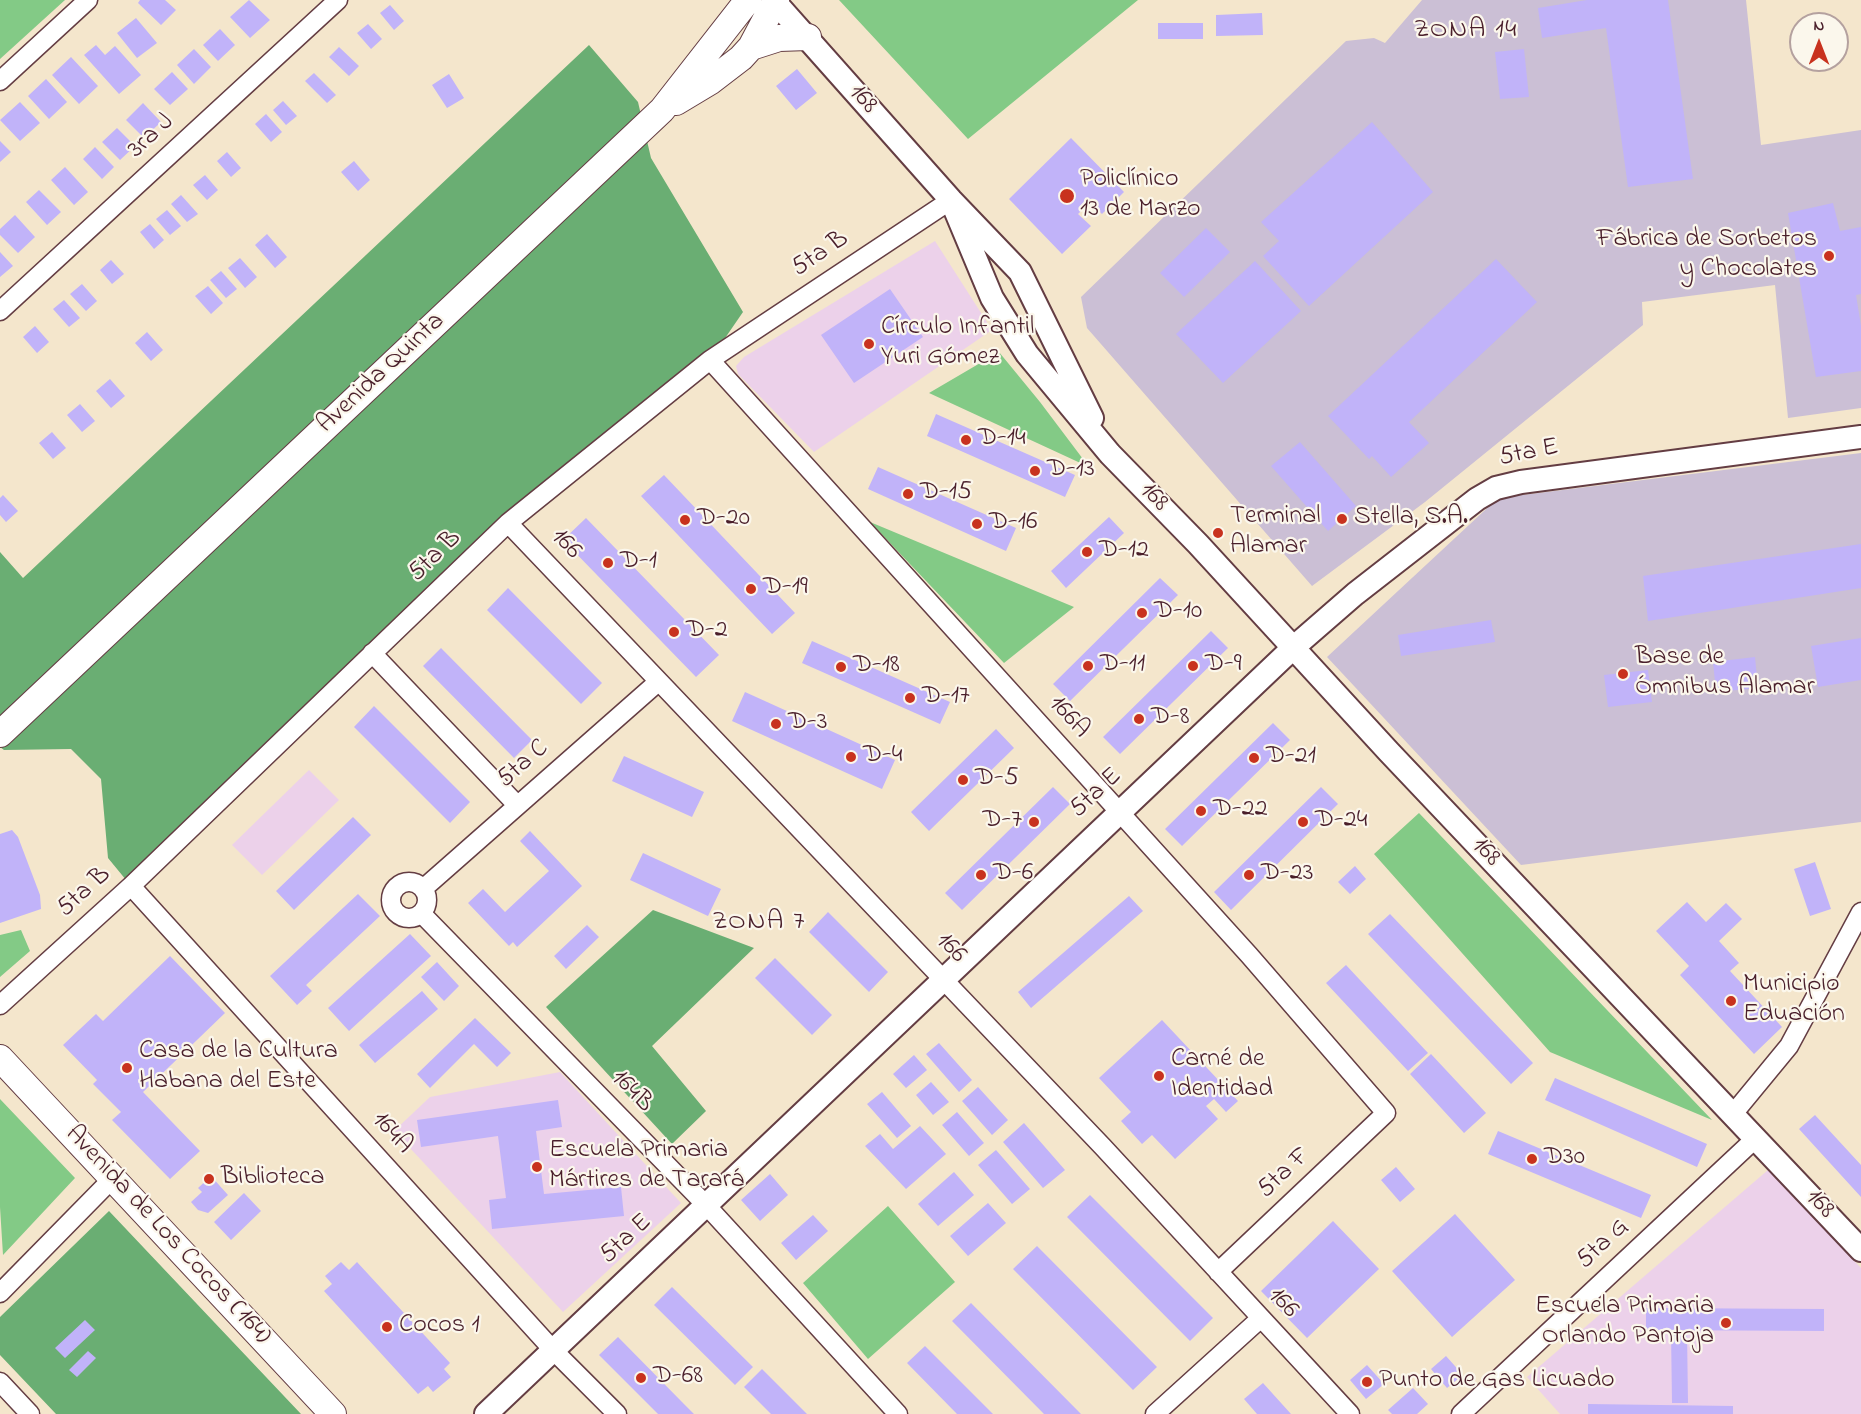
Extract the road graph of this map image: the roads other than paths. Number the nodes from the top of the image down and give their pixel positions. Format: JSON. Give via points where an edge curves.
{"nodes":[{"id":1,"x":88,"y":0,"type":"edge"},
{"id":2,"x":338,"y":0,"type":"edge"},
{"id":3,"x":748,"y":0,"type":"edge"},
{"id":4,"x":775,"y":1,"type":"edge"},
{"id":5,"x":808,"y":37,"type":"junction"},
{"id":6,"x":751,"y":47,"type":"junction"},
{"id":7,"x":0,"y":81,"type":"edge"},
{"id":8,"x":662,"y":110,"type":"junction"},
{"id":9,"x":951,"y":200,"type":"junction"},
{"id":10,"x":0,"y":311,"type":"edge"},
{"id":11,"x":710,"y":360,"type":"junction"},
{"id":12,"x":1861,"y":437,"type":"edge"},
{"id":13,"x":1110,"y":454,"type":"junction"},
{"id":14,"x":508,"y":523,"type":"junction"},
{"id":15,"x":1294,"y":647,"type":"junction"},
{"id":16,"x":372,"y":653,"type":"junction"},
{"id":17,"x":658,"y":682,"type":"junction"},
{"id":18,"x":0,"y":734,"type":"edge"},
{"id":19,"x":517,"y":805,"type":"junction"},
{"id":20,"x":1119,"y":813,"type":"junction"},
{"id":21,"x":131,"y":886,"type":"junction"},
{"id":22,"x":424,"y":888,"type":"junction"},
{"id":23,"x":1861,"y":912,"type":"edge"},
{"id":24,"x":422,"y":914,"type":"junction"},
{"id":25,"x":944,"y":979,"type":"junction"},
{"id":26,"x":0,"y":1005,"type":"edge"},
{"id":27,"x":0,"y":1058,"type":"edge"},
{"id":28,"x":1386,"y":1113,"type":"joint"},
{"id":29,"x":1733,"y":1114,"type":"junction"},
{"id":30,"x":1755,"y":1138,"type":"junction"},
{"id":31,"x":113,"y":1178,"type":"junction"},
{"id":32,"x":706,"y":1205,"type":"junction"},
{"id":33,"x":1861,"y":1250,"type":"edge"},
{"id":34,"x":1218,"y":1272,"type":"junction"},
{"id":35,"x":0,"y":1293,"type":"edge"},
{"id":36,"x":1261,"y":1318,"type":"junction"},
{"id":37,"x":554,"y":1350,"type":"junction"},
{"id":38,"x":0,"y":1382,"type":"edge"},
{"id":39,"x":30,"y":1414,"type":"edge"},
{"id":40,"x":333,"y":1414,"type":"edge"},
{"id":41,"x":486,"y":1414,"type":"edge"},
{"id":42,"x":617,"y":1414,"type":"edge"},
{"id":43,"x":898,"y":1414,"type":"edge"},
{"id":44,"x":1155,"y":1414,"type":"edge"},
{"id":45,"x":1350,"y":1414,"type":"edge"},
{"id":46,"x":1461,"y":1414,"type":"edge"}],
"edges":[{"from":1,"to":7,"type":"street"},
{"from":2,"to":10,"type":"street","name":"3ra J"},
{"from":3,"to":8,"type":"main road","name":"Avenida Quinta"},
{"from":4,"to":5,"type":"street","name":"168"},
{"from":4,"to":6,"type":"main road"},
{"from":5,"to":6,"type":"main road","via":[[778,38]]},
{"from":5,"to":9,"type":"street","name":"168"},
{"from":6,"to":8,"type":"main road","via":[[711,81]]},
{"from":8,"to":18,"type":"main road","name":"Avenida Quinta"},
{"from":9,"to":11,"type":"street","name":"5ta B"},
{"from":9,"to":13,"type":"street","name":"168","via":[[992,298],[1027,354]]},
{"from":9,"to":13,"type":"street","name":"168","via":[[1020,272]]},
{"from":11,"to":14,"type":"street","name":"5ta B"},
{"from":11,"to":20,"type":"street","name":"166A"},
{"from":12,"to":15,"type":"street","name":"5ta E","via":[[1497,488],[1477,499],[1364,587]]},
{"from":13,"to":15,"type":"street","name":"168"},
{"from":14,"to":16,"type":"street","name":"5ta B"},
{"from":14,"to":17,"type":"street","name":"166"},
{"from":15,"to":20,"type":"street","name":"5ta E"},
{"from":15,"to":29,"type":"street","name":"168"},
{"from":16,"to":19,"type":"street"},
{"from":16,"to":21,"type":"street","name":"5ta B"},
{"from":17,"to":19,"type":"street","name":"5ta C"},
{"from":17,"to":25,"type":"street","name":"166"},
{"from":19,"to":22,"type":"street","name":"5ta C"},
{"from":20,"to":25,"type":"street","name":"5ta E"},
{"from":20,"to":28,"type":"street","name":"166A"},
{"from":21,"to":26,"type":"street","name":"5ta B"},
{"from":21,"to":37,"type":"street","name":"164A"},
{"from":22,"to":24,"type":"street","via":[[428,903]]},
{"from":22,"to":24,"type":"street","via":[[405,882],[395,889],[391,900],[402,917]]},
{"from":23,"to":29,"type":"street","via":[[1789,1046]]},
{"from":24,"to":32,"type":"street","name":"164B"},
{"from":25,"to":32,"type":"street","name":"5ta E"},
{"from":25,"to":34,"type":"street","name":"166"},
{"from":27,"to":31,"type":"main road","name":"Avenida de Los Cocos (164)"},
{"from":28,"to":34,"type":"street","name":"5ta F"},
{"from":29,"to":30,"type":"street","name":"168"},
{"from":30,"to":33,"type":"street","name":"168"},
{"from":30,"to":46,"type":"street","name":"5ta G"},
{"from":31,"to":35,"type":"street"},
{"from":31,"to":40,"type":"main road","name":"Avenida de Los Cocos (164)"},
{"from":32,"to":37,"type":"street","name":"5ta E"},
{"from":32,"to":43,"type":"street","name":"164B"},
{"from":34,"to":36,"type":"street","name":"166"},
{"from":36,"to":44,"type":"street"},
{"from":36,"to":45,"type":"street","name":"166"},
{"from":37,"to":41,"type":"street","name":"5ta E"},
{"from":37,"to":42,"type":"street","name":"164A"},
{"from":38,"to":39,"type":"street"}]}
